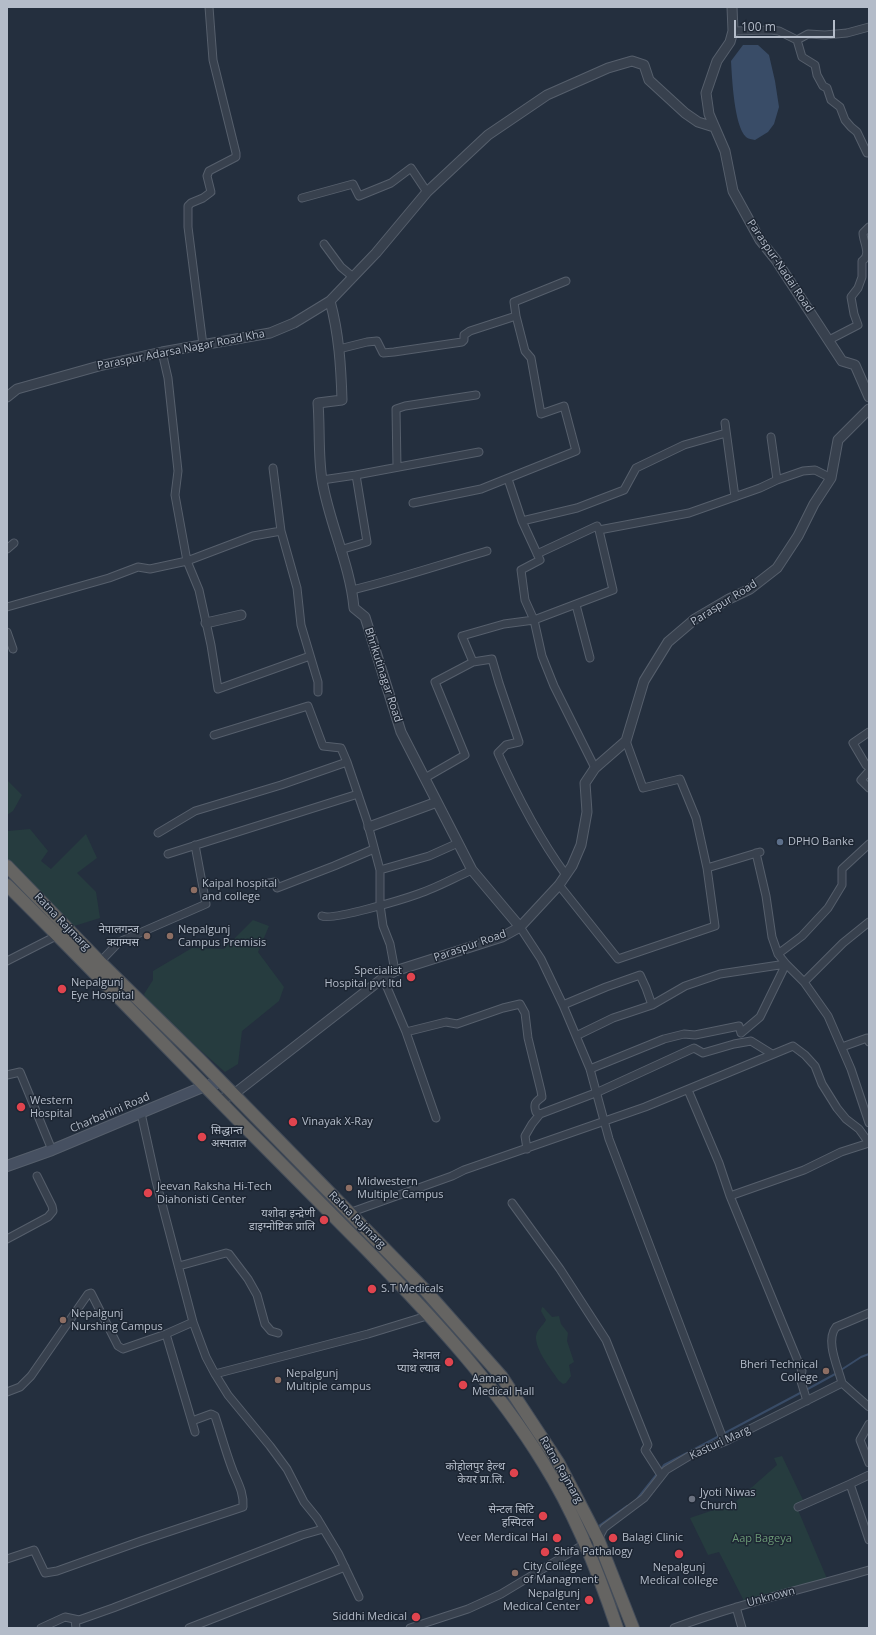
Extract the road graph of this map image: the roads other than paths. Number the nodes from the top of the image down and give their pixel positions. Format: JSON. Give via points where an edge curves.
{"nodes":[{"id":1,"x":209,"y":7,"type":"edge"},
{"id":2,"x":732,"y":7,"type":"edge"},
{"id":3,"x":869,"y":27,"type":"edge"},
{"id":4,"x":733,"y":31,"type":"junction"},
{"id":5,"x":797,"y":40,"type":"junction"},
{"id":6,"x":714,"y":127,"type":"junction"},
{"id":7,"x":869,"y":154,"type":"edge"},
{"id":8,"x":427,"y":192,"type":"junction"},
{"id":9,"x":302,"y":198,"type":"dead end"},
{"id":10,"x":869,"y":227,"type":"edge"},
{"id":11,"x":324,"y":244,"type":"dead end"},
{"id":12,"x":353,"y":277,"type":"junction"},
{"id":13,"x":566,"y":281,"type":"dead end"},
{"id":14,"x":330,"y":301,"type":"junction"},
{"id":15,"x":516,"y":316,"type":"junction"},
{"id":16,"x":829,"y":340,"type":"junction"},
{"id":17,"x":203,"y":345,"type":"junction"},
{"id":18,"x":339,"y":349,"type":"junction"},
{"id":19,"x":162,"y":352,"type":"junction"},
{"id":20,"x":476,"y":395,"type":"dead end"},
{"id":21,"x":7,"y":397,"type":"edge"},
{"id":22,"x":869,"y":398,"type":"edge"},
{"id":23,"x":869,"y":409,"type":"edge"},
{"id":24,"x":725,"y":423,"type":"dead end"},
{"id":25,"x":726,"y":433,"type":"junction"},
{"id":26,"x":771,"y":437,"type":"dead end"},
{"id":27,"x":479,"y":452,"type":"dead end"},
{"id":28,"x":397,"y":467,"type":"junction"},
{"id":29,"x":273,"y":468,"type":"dead end"},
{"id":30,"x":356,"y":475,"type":"junction"},
{"id":31,"x":831,"y":478,"type":"junction"},
{"id":32,"x":508,"y":479,"type":"junction"},
{"id":33,"x":322,"y":480,"type":"junction"},
{"id":34,"x":777,"y":480,"type":"junction"},
{"id":35,"x":735,"y":497,"type":"junction"},
{"id":36,"x":413,"y":503,"type":"dead end"},
{"id":37,"x":522,"y":521,"type":"junction"},
{"id":38,"x":281,"y":530,"type":"junction"},
{"id":39,"x":599,"y":530,"type":"junction"},
{"id":40,"x":14,"y":543,"type":"dead end"},
{"id":41,"x":7,"y":549,"type":"edge"},
{"id":42,"x":340,"y":550,"type":"junction"},
{"id":43,"x":487,"y":551,"type":"dead end"},
{"id":44,"x":537,"y":554,"type":"junction"},
{"id":45,"x":187,"y":560,"type":"junction"},
{"id":46,"x":352,"y":590,"type":"junction"},
{"id":47,"x":576,"y":605,"type":"junction"},
{"id":48,"x":7,"y":607,"type":"edge"},
{"id":49,"x":241,"y":616,"type":"dead end"},
{"id":50,"x":534,"y":620,"type":"junction"},
{"id":51,"x":206,"y":624,"type":"junction"},
{"id":52,"x":7,"y":632,"type":"edge"},
{"id":53,"x":13,"y":649,"type":"dead end"},
{"id":54,"x":310,"y":656,"type":"junction"},
{"id":55,"x":590,"y":658,"type":"dead end"},
{"id":56,"x":473,"y":662,"type":"junction"},
{"id":57,"x":318,"y":692,"type":"dead end"},
{"id":58,"x":869,"y":732,"type":"edge"},
{"id":59,"x":214,"y":735,"type":"dead end"},
{"id":60,"x":626,"y":741,"type":"junction"},
{"id":61,"x":347,"y":762,"type":"junction"},
{"id":62,"x":869,"y":767,"type":"edge"},
{"id":63,"x":595,"y":768,"type":"junction"},
{"id":64,"x":869,"y":772,"type":"edge"},
{"id":65,"x":425,"y":778,"type":"junction"},
{"id":66,"x":869,"y":788,"type":"edge"},
{"id":67,"x":358,"y":794,"type":"junction"},
{"id":68,"x":437,"y":802,"type":"junction"},
{"id":69,"x":369,"y":827,"type":"junction"},
{"id":70,"x":158,"y":833,"type":"dead end"},
{"id":71,"x":458,"y":843,"type":"junction"},
{"id":72,"x":869,"y":844,"type":"edge"},
{"id":73,"x":195,"y":846,"type":"junction"},
{"id":74,"x":374,"y":849,"type":"junction"},
{"id":75,"x":168,"y":854,"type":"dead end"},
{"id":76,"x":7,"y":866,"type":"edge"},
{"id":77,"x":707,"y":868,"type":"junction"},
{"id":78,"x":380,"y":870,"type":"junction"},
{"id":79,"x":472,"y":870,"type":"junction"},
{"id":80,"x":566,"y":876,"type":"junction"},
{"id":81,"x":264,"y":884,"type":"dead end"},
{"id":82,"x":559,"y":885,"type":"junction"},
{"id":83,"x":7,"y":886,"type":"edge"},
{"id":84,"x":380,"y":905,"type":"junction"},
{"id":85,"x":322,"y":916,"type":"dead end"},
{"id":86,"x":869,"y":922,"type":"edge"},
{"id":87,"x":520,"y":927,"type":"junction"},
{"id":88,"x":69,"y":928,"type":"junction"},
{"id":89,"x":58,"y":936,"type":"junction"},
{"id":90,"x":778,"y":954,"type":"junction"},
{"id":91,"x":7,"y":961,"type":"edge"},
{"id":92,"x":100,"y":962,"type":"junction"},
{"id":93,"x":786,"y":964,"type":"junction"},
{"id":94,"x":395,"y":971,"type":"junction"},
{"id":95,"x":383,"y":978,"type":"junction"},
{"id":96,"x":804,"y":982,"type":"junction"},
{"id":97,"x":652,"y":1005,"type":"junction"},
{"id":98,"x":563,"y":1006,"type":"junction"},
{"id":99,"x":406,"y":1032,"type":"junction"},
{"id":100,"x":576,"y":1036,"type":"junction"},
{"id":101,"x":869,"y":1042,"type":"edge"},
{"id":102,"x":842,"y":1047,"type":"junction"},
{"id":103,"x":772,"y":1054,"type":"junction"},
{"id":104,"x":590,"y":1069,"type":"junction"},
{"id":105,"x":7,"y":1075,"type":"edge"},
{"id":106,"x":222,"y":1082,"type":"junction"},
{"id":107,"x":205,"y":1086,"type":"junction"},
{"id":108,"x":688,"y":1090,"type":"junction"},
{"id":109,"x":598,"y":1092,"type":"junction"},
{"id":110,"x":234,"y":1094,"type":"junction"},
{"id":111,"x":218,"y":1100,"type":"junction"},
{"id":112,"x":141,"y":1113,"type":"junction"},
{"id":113,"x":540,"y":1114,"type":"junction"},
{"id":114,"x":436,"y":1118,"type":"dead end"},
{"id":115,"x":605,"y":1120,"type":"junction"},
{"id":116,"x":869,"y":1122,"type":"edge"},
{"id":117,"x":869,"y":1143,"type":"edge"},
{"id":118,"x":527,"y":1149,"type":"junction"},
{"id":119,"x":52,"y":1150,"type":"junction"},
{"id":120,"x":7,"y":1166,"type":"edge"},
{"id":121,"x":37,"y":1176,"type":"dead end"},
{"id":122,"x":730,"y":1196,"type":"junction"},
{"id":123,"x":512,"y":1203,"type":"dead end"},
{"id":124,"x":349,"y":1213,"type":"junction"},
{"id":125,"x":7,"y":1239,"type":"edge"},
{"id":126,"x":179,"y":1266,"type":"junction"},
{"id":127,"x":869,"y":1313,"type":"edge"},
{"id":128,"x":430,"y":1315,"type":"junction"},
{"id":129,"x":194,"y":1322,"type":"junction"},
{"id":130,"x":166,"y":1334,"type":"junction"},
{"id":131,"x":278,"y":1334,"type":"dead end"},
{"id":132,"x":215,"y":1374,"type":"junction"},
{"id":133,"x":842,"y":1383,"type":"junction"},
{"id":134,"x":7,"y":1392,"type":"edge"},
{"id":135,"x":807,"y":1401,"type":"junction"},
{"id":136,"x":869,"y":1407,"type":"edge"},
{"id":137,"x":192,"y":1421,"type":"junction"},
{"id":138,"x":869,"y":1424,"type":"edge"},
{"id":139,"x":196,"y":1432,"type":"dead end"},
{"id":140,"x":726,"y":1441,"type":"junction"},
{"id":141,"x":869,"y":1463,"type":"edge"},
{"id":142,"x":661,"y":1475,"type":"junction"},
{"id":143,"x":869,"y":1475,"type":"edge"},
{"id":144,"x":850,"y":1484,"type":"junction"},
{"id":145,"x":798,"y":1507,"type":"dead end"},
{"id":146,"x":323,"y":1529,"type":"junction"},
{"id":147,"x":598,"y":1539,"type":"junction"},
{"id":148,"x":869,"y":1540,"type":"edge"},
{"id":149,"x":586,"y":1544,"type":"junction"},
{"id":150,"x":7,"y":1558,"type":"edge"},
{"id":151,"x":344,"y":1567,"type":"junction"},
{"id":152,"x":869,"y":1570,"type":"edge"},
{"id":153,"x":359,"y":1597,"type":"dead end"},
{"id":154,"x":736,"y":1607,"type":"junction"},
{"id":155,"x":75,"y":1620,"type":"junction"},
{"id":156,"x":41,"y":1628,"type":"edge"},
{"id":157,"x":76,"y":1628,"type":"edge"},
{"id":158,"x":189,"y":1628,"type":"edge"},
{"id":159,"x":410,"y":1628,"type":"edge"},
{"id":160,"x":617,"y":1628,"type":"edge"},
{"id":161,"x":634,"y":1628,"type":"edge"},
{"id":162,"x":674,"y":1628,"type":"edge"},
{"id":163,"x":742,"y":1628,"type":"edge"}],
"edges":[{"from":1,"to":17,"type":"street","via":[[213,60],[236,157],[209,171],[207,176],[211,192],[188,206],[188,227]]},
{"from":2,"to":4,"type":"street","name":"Paraspur-Nadai Road"},
{"from":3,"to":5,"type":"street","via":[[847,33],[808,34]]},
{"from":4,"to":5,"type":"street","via":[[770,30]]},
{"from":4,"to":6,"type":"street","name":"Paraspur-Nadai Road","via":[[730,42],[717,61],[706,93]]},
{"from":5,"to":7,"type":"street","via":[[802,57],[815,65],[817,75],[827,88],[831,100],[840,107],[845,120],[857,132]]},
{"from":6,"to":8,"type":"street","name":"Paraspur Adarsa Nagar Road Kha","via":[[698,122],[684,113],[648,80],[644,65],[632,61],[608,68],[546,95],[488,135]]},
{"from":6,"to":16,"type":"street","name":"Paraspur-Nadai Road","via":[[725,151],[733,191],[760,240]]},
{"from":8,"to":9,"type":"street","via":[[411,168],[391,183],[359,196],[353,184]]},
{"from":8,"to":12,"type":"street","name":"Paraspur Adarsa Nagar Road Kha"},
{"from":10,"to":16,"type":"street","via":[[863,233],[868,253],[862,261],[862,277],[852,297],[858,325]]},
{"from":11,"to":12,"type":"street","via":[[340,267]]},
{"from":12,"to":14,"type":"street","name":"Paraspur Adarsa Nagar Road Kha"},
{"from":13,"to":15,"type":"street","via":[[514,302]]},
{"from":14,"to":17,"type":"street","name":"Paraspur Adarsa Nagar Road Kha","via":[[270,334]]},
{"from":14,"to":18,"type":"street","name":"Bhrikutinagar Road","via":[[336,320]]},
{"from":15,"to":18,"type":"street","via":[[470,331],[464,335],[462,342],[383,353],[377,341]]},
{"from":15,"to":32,"type":"street","via":[[525,351],[531,358],[541,414],[564,406],[576,451]]},
{"from":16,"to":22,"type":"street","name":"Paraspur-Nadai Road","via":[[842,361],[855,365]]},
{"from":17,"to":19,"type":"street","name":"Paraspur Adarsa Nagar Road Kha"},
{"from":18,"to":33,"type":"street","name":"Bhrikutinagar Road","via":[[342,400],[318,403]]},
{"from":19,"to":21,"type":"street","name":"Paraspur Adarsa Nagar Road Kha","via":[[99,366],[17,389]]},
{"from":19,"to":45,"type":"street","via":[[168,378],[178,471],[175,495]]},
{"from":20,"to":28,"type":"street","via":[[396,409]]},
{"from":23,"to":31,"type":"street","name":"Paraspur Road","via":[[838,440]]},
{"from":24,"to":25,"type":"street"},
{"from":25,"to":35,"type":"street"},
{"from":25,"to":37,"type":"street","via":[[684,446],[636,468],[624,490],[577,508]]},
{"from":26,"to":34,"type":"street"},
{"from":27,"to":28,"type":"street"},
{"from":28,"to":30,"type":"street"},
{"from":29,"to":38,"type":"street"},
{"from":30,"to":33,"type":"street"},
{"from":30,"to":42,"type":"street","via":[[367,542]]},
{"from":31,"to":34,"type":"street","via":[[815,470],[803,471]]},
{"from":31,"to":60,"type":"street","name":"Paraspur Road","via":[[777,568],[750,589],[695,619],[668,642],[644,681]]},
{"from":32,"to":36,"type":"street","via":[[480,489]]},
{"from":32,"to":37,"type":"street"},
{"from":33,"to":42,"type":"street","name":"Bhrikutinagar Road"},
{"from":34,"to":35,"type":"street"},
{"from":35,"to":39,"type":"street","via":[[688,513]]},
{"from":37,"to":44,"type":"street"},
{"from":38,"to":45,"type":"street","via":[[253,536]]},
{"from":38,"to":54,"type":"street","via":[[297,588],[301,625]]},
{"from":39,"to":44,"type":"street","via":[[597,526]]},
{"from":39,"to":47,"type":"street","via":[[613,590]]},
{"from":40,"to":41,"type":"street"},
{"from":42,"to":46,"type":"street","name":"Bhrikutinagar Road"},
{"from":43,"to":46,"type":"street"},
{"from":44,"to":50,"type":"street","via":[[540,560],[521,570],[525,600]]},
{"from":45,"to":48,"type":"street","via":[[150,569],[138,567],[109,578]]},
{"from":45,"to":51,"type":"street","via":[[198,590]]},
{"from":46,"to":65,"type":"street","name":"Bhrikutinagar Road","via":[[354,608],[365,617],[401,732]]},
{"from":47,"to":50,"type":"street"},
{"from":47,"to":55,"type":"street"},
{"from":49,"to":51,"type":"street"},
{"from":50,"to":56,"type":"street","via":[[504,624],[462,636]]},
{"from":50,"to":63,"type":"street","via":[[542,656],[554,686]]},
{"from":51,"to":54,"type":"street","via":[[218,689]]},
{"from":52,"to":53,"type":"street"},
{"from":54,"to":57,"type":"street","via":[[318,682]]},
{"from":56,"to":65,"type":"street","via":[[435,682],[465,755]]},
{"from":56,"to":80,"type":"street","via":[[492,659],[519,742],[506,746],[498,753],[544,843]]},
{"from":58,"to":62,"type":"street","via":[[853,743]]},
{"from":59,"to":61,"type":"street","via":[[308,706],[323,746],[341,748]]},
{"from":60,"to":63,"type":"street","name":"Paraspur Road"},
{"from":60,"to":77,"type":"street","via":[[643,788],[680,779],[696,818]]},
{"from":61,"to":67,"type":"street"},
{"from":61,"to":70,"type":"street","via":[[281,785],[195,810]]},
{"from":63,"to":80,"type":"street","name":"Paraspur Road","via":[[585,783],[587,812],[581,845]]},
{"from":64,"to":66,"type":"street","via":[[861,780]]},
{"from":65,"to":68,"type":"street","name":"Bhrikutinagar Road"},
{"from":67,"to":69,"type":"street"},
{"from":67,"to":73,"type":"street"},
{"from":68,"to":69,"type":"street"},
{"from":68,"to":71,"type":"street","name":"Bhrikutinagar Road"},
{"from":69,"to":74,"type":"street"},
{"from":71,"to":78,"type":"street","via":[[429,856]]},
{"from":71,"to":79,"type":"street","name":"Bhrikutinagar Road"},
{"from":72,"to":90,"type":"street","via":[[842,868],[842,885],[828,908],[802,936]]},
{"from":73,"to":75,"type":"street"},
{"from":73,"to":92,"type":"street","via":[[206,904],[119,942]]},
{"from":74,"to":78,"type":"street"},
{"from":74,"to":81,"type":"street","via":[[277,888],[275,882]]},
{"from":76,"to":88,"type":"highway","name":"Ratna Rajmarg"},
{"from":77,"to":82,"type":"street","via":[[715,926],[618,959]]},
{"from":77,"to":90,"type":"street","via":[[758,853],[772,937]]},
{"from":78,"to":84,"type":"street"},
{"from":79,"to":84,"type":"street","via":[[419,894]]},
{"from":79,"to":87,"type":"street","name":"Bhrikutinagar Road"},
{"from":80,"to":82,"type":"street","name":"Paraspur Road"},
{"from":82,"to":87,"type":"street","name":"Paraspur Road"},
{"from":83,"to":89,"type":"highway","name":"Ratna Rajmarg"},
{"from":84,"to":85,"type":"street","via":[[340,916]]},
{"from":84,"to":94,"type":"street"},
{"from":86,"to":96,"type":"street","via":[[843,943]]},
{"from":87,"to":94,"type":"street","name":"Paraspur Road","via":[[502,937]]},
{"from":87,"to":98,"type":"street","via":[[540,959]]},
{"from":88,"to":89,"type":"street"},
{"from":88,"to":92,"type":"highway","name":"Ratna Rajmarg"},
{"from":89,"to":91,"type":"street"},
{"from":89,"to":107,"type":"highway","name":"Ratna Rajmarg"},
{"from":90,"to":93,"type":"street"},
{"from":92,"to":106,"type":"highway","name":"Ratna Rajmarg"},
{"from":93,"to":96,"type":"street"},
{"from":93,"to":97,"type":"street","via":[[720,974],[686,986]]},
{"from":93,"to":104,"type":"street","via":[[760,1017],[741,1033],[739,1026],[695,1035],[684,1034],[664,1039]]},
{"from":94,"to":95,"type":"street","name":"Paraspur Road"},
{"from":95,"to":99,"type":"street"},
{"from":95,"to":110,"type":"street","name":"Paraspur Road"},
{"from":96,"to":102,"type":"street","via":[[828,1016]]},
{"from":97,"to":98,"type":"street","via":[[640,975]]},
{"from":97,"to":100,"type":"street","via":[[613,1018]]},
{"from":98,"to":100,"type":"street"},
{"from":99,"to":113,"type":"street","via":[[446,1022],[457,1024],[520,1004],[525,1014],[528,1038],[542,1092],[542,1097],[534,1104],[536,1112]]},
{"from":99,"to":114,"type":"street"},
{"from":100,"to":104,"type":"street"},
{"from":101,"to":102,"type":"street","via":[[867,1038]]},
{"from":102,"to":116,"type":"street"},
{"from":103,"to":108,"type":"street"},
{"from":103,"to":109,"type":"street","via":[[751,1041],[703,1052],[694,1048]]},
{"from":103,"to":117,"type":"street","via":[[793,1046],[805,1055],[815,1066],[822,1084],[837,1108],[859,1129]]},
{"from":104,"to":109,"type":"street"},
{"from":105,"to":119,"type":"street","via":[[20,1072]]},
{"from":106,"to":107,"type":"main road","name":"Charbahini Road"},
{"from":106,"to":110,"type":"highway","name":"Ratna Rajmarg"},
{"from":107,"to":111,"type":"highway","name":"Ratna Rajmarg"},
{"from":107,"to":112,"type":"main road","name":"Charbahini Road"},
{"from":108,"to":115,"type":"street"},
{"from":108,"to":122,"type":"street"},
{"from":109,"to":113,"type":"street"},
{"from":109,"to":115,"type":"street"},
{"from":110,"to":111,"type":"street","name":"Paraspur Road"},
{"from":110,"to":124,"type":"highway","name":"Ratna Rajmarg"},
{"from":111,"to":128,"type":"highway","name":"Ratna Rajmarg"},
{"from":112,"to":119,"type":"main road","name":"Charbahini Road"},
{"from":112,"to":126,"type":"street"},
{"from":113,"to":118,"type":"street","via":[[525,1136]]},
{"from":115,"to":118,"type":"street"},
{"from":115,"to":140,"type":"street","via":[[609,1139],[643,1230]]},
{"from":117,"to":122,"type":"street","via":[[841,1152],[804,1170]]},
{"from":118,"to":124,"type":"street"},
{"from":119,"to":120,"type":"main road","name":"Charbahini Road"},
{"from":121,"to":125,"type":"street","via":[[53,1211],[48,1217]]},
{"from":122,"to":135,"type":"street","via":[[802,1371],[800,1378]]},
{"from":123,"to":142,"type":"street","via":[[560,1269],[606,1340],[648,1446],[645,1450]]},
{"from":124,"to":147,"type":"highway","name":"Ratna Rajmarg","via":[[425,1290],[502,1377],[558,1462]]},
{"from":126,"to":129,"type":"street"},
{"from":126,"to":131,"type":"street","via":[[229,1254],[257,1294],[265,1324]]},
{"from":127,"to":133,"type":"street","via":[[836,1327],[833,1331],[832,1346]]},
{"from":128,"to":132,"type":"street"},
{"from":128,"to":149,"type":"highway","name":"Ratna Rajmarg","via":[[516,1422],[567,1504]]},
{"from":129,"to":130,"type":"street"},
{"from":129,"to":132,"type":"street"},
{"from":130,"to":134,"type":"street","via":[[123,1349],[118,1346],[91,1293],[88,1294],[31,1376],[20,1387]]},
{"from":130,"to":137,"type":"street"},
{"from":132,"to":146,"type":"street","via":[[228,1395],[287,1469],[304,1502]]},
{"from":133,"to":135,"type":"street","name":"Kasturi Marg"},
{"from":133,"to":136,"type":"street"},
{"from":135,"to":140,"type":"street","name":"Kasturi Marg"},
{"from":137,"to":139,"type":"street"},
{"from":137,"to":150,"type":"street","via":[[211,1414],[216,1416],[239,1482],[244,1499],[243,1507],[57,1571],[45,1573],[34,1550]]},
{"from":138,"to":141,"type":"street","via":[[860,1440]]},
{"from":140,"to":142,"type":"street","name":"Kasturi Marg","via":[[691,1455]]},
{"from":142,"to":147,"type":"street","name":"Kasturi Marg","via":[[644,1498],[604,1528]]},
{"from":143,"to":144,"type":"street"},
{"from":144,"to":145,"type":"street"},
{"from":144,"to":148,"type":"street"},
{"from":146,"to":151,"type":"street"},
{"from":146,"to":155,"type":"street"},
{"from":147,"to":149,"type":"street","name":"Kasturi Marg"},
{"from":147,"to":161,"type":"highway","name":"Ratna Rajmarg"},
{"from":149,"to":159,"type":"street","name":"Kasturi Marg","via":[[501,1594],[468,1609]]},
{"from":149,"to":160,"type":"highway","name":"Ratna Rajmarg"},
{"from":151,"to":153,"type":"street"},
{"from":151,"to":158,"type":"street"},
{"from":152,"to":154,"type":"street","name":"Unknown"},
{"from":154,"to":162,"type":"street","name":"Unknown"},
{"from":154,"to":163,"type":"street"},
{"from":155,"to":156,"type":"street","via":[[65,1617]]},
{"from":155,"to":157,"type":"street"}]}
